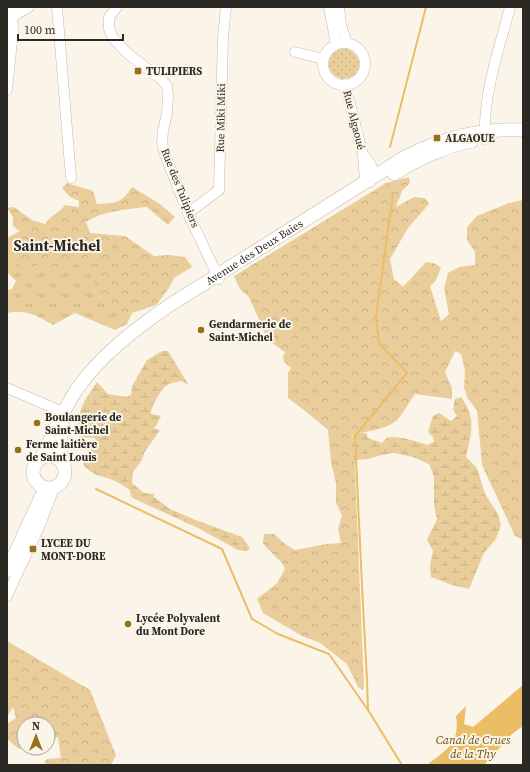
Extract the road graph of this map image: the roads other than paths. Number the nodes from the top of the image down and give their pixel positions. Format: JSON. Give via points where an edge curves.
{"nodes":[{"id":1,"x":29,"y":7,"type":"edge"},
{"id":2,"x":57,"y":7,"type":"edge"},
{"id":3,"x":117,"y":7,"type":"edge"},
{"id":4,"x":226,"y":7,"type":"edge"},
{"id":5,"x":329,"y":7,"type":"edge"},
{"id":6,"x":339,"y":7,"type":"edge"},
{"id":7,"x":510,"y":7,"type":"edge"},
{"id":8,"x":12,"y":12,"type":"edge"},
{"id":9,"x":347,"y":43,"type":"junction"},
{"id":10,"x":336,"y":44,"type":"junction"},
{"id":11,"x":295,"y":52,"type":"dead end"},
{"id":12,"x":323,"y":59,"type":"junction"},
{"id":13,"x":345,"y":84,"type":"junction"},
{"id":14,"x":7,"y":90,"type":"edge"},
{"id":15,"x":523,"y":130,"type":"edge"},
{"id":16,"x":485,"y":135,"type":"junction"},
{"id":17,"x":523,"y":136,"type":"edge"},
{"id":18,"x":366,"y":158,"type":"junction"},
{"id":19,"x":392,"y":165,"type":"junction"},
{"id":20,"x":71,"y":178,"type":"dead end"},
{"id":21,"x":369,"y":179,"type":"junction"},
{"id":22,"x":334,"y":211,"type":"junction"},
{"id":23,"x":188,"y":213,"type":"junction"},
{"id":24,"x":218,"y":277,"type":"junction"},
{"id":25,"x":7,"y":388,"type":"edge"},
{"id":26,"x":64,"y":412,"type":"junction"},
{"id":27,"x":42,"y":457,"type":"junction"},
{"id":28,"x":63,"y":464,"type":"junction"},
{"id":29,"x":46,"y":487,"type":"junction"},
{"id":30,"x":8,"y":569,"type":"edge"},
{"id":31,"x":7,"y":596,"type":"edge"}],
"edges":[{"from":1,"to":8,"type":"street"},
{"from":2,"to":20,"type":"street"},
{"from":3,"to":23,"type":"street","name":"Rue des Tulipiers","via":[[109,17],[112,38],[167,86],[167,113],[162,143]]},
{"from":4,"to":23,"type":"street","name":"Rue Miki Miki","via":[[223,21],[219,190]]},
{"from":5,"to":10,"type":"street"},
{"from":6,"to":9,"type":"street"},
{"from":7,"to":16,"type":"street","via":[[488,90]]},
{"from":8,"to":14,"type":"street","via":[[13,32]]},
{"from":9,"to":10,"type":"street"},
{"from":9,"to":13,"type":"street","via":[[358,49],[364,63],[358,79]]},
{"from":10,"to":12,"type":"street"},
{"from":11,"to":12,"type":"street"},
{"from":12,"to":13,"type":"street","via":[[327,77],[338,84]]},
{"from":13,"to":18,"type":"street","name":"Rue Algaoué"},
{"from":15,"to":16,"type":"main road","name":"Avenue des Deux Baies"},
{"from":16,"to":17,"type":"main road","name":"Avenue des Deux Baies"},
{"from":16,"to":19,"type":"main road","name":"Avenue des Deux Baies","via":[[451,138],[428,145]]},
{"from":16,"to":22,"type":"main road","name":"Avenue des Deux Baies","via":[[408,165]]},
{"from":18,"to":19,"type":"street","name":"Rue Algaoué"},
{"from":18,"to":21,"type":"street","name":"Rue Algaoué","via":[[374,170]]},
{"from":19,"to":21,"type":"main road","name":"Avenue des Deux Baies"},
{"from":21,"to":22,"type":"street","via":[[369,184],[339,204]]},
{"from":21,"to":24,"type":"main road","name":"Avenue des Deux Baies"},
{"from":22,"to":24,"type":"main road","name":"Avenue des Deux Baies"},
{"from":23,"to":24,"type":"street","name":"Rue des Tulipiers"},
{"from":24,"to":26,"type":"main road","name":"Avenue des Deux Baies","via":[[170,305],[114,347],[86,377]]},
{"from":24,"to":28,"type":"main road","name":"Avenue des Deux Baies","via":[[148,327],[119,351],[95,376],[79,396],[62,428],[59,445]]},
{"from":25,"to":26,"type":"street"},
{"from":26,"to":27,"type":"main road","name":"Avenue des Deux Baies"},
{"from":27,"to":28,"type":"main road","via":[[52,456]]},
{"from":27,"to":29,"type":"main road","name":"Avenue des Deux Baies","via":[[33,469],[34,479]]},
{"from":28,"to":29,"type":"main road","name":"Avenue des Deux Baies","via":[[64,478],[58,486]]},
{"from":29,"to":30,"type":"main road","name":"Avenue des Deux Baies"},
{"from":29,"to":31,"type":"street","via":[[40,525]]}]}
